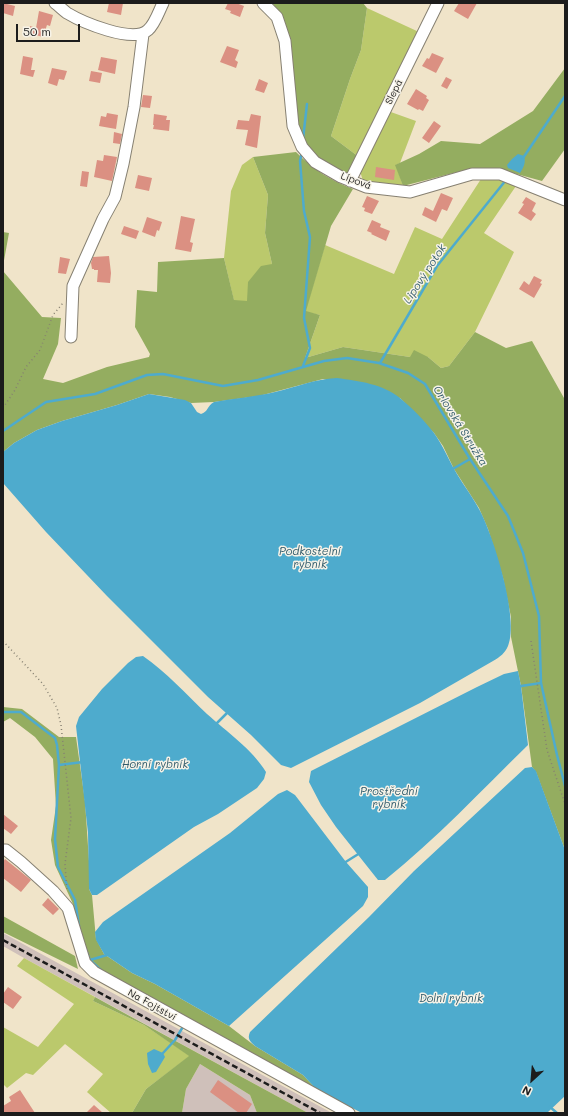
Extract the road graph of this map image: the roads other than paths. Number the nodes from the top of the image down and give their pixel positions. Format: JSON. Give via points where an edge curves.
{"nodes":[{"id":1,"x":55,"y":3,"type":"edge"},
{"id":2,"x":163,"y":3,"type":"edge"},
{"id":3,"x":263,"y":3,"type":"edge"},
{"id":4,"x":438,"y":3,"type":"edge"},
{"id":5,"x":143,"y":34,"type":"junction"},
{"id":6,"x":350,"y":181,"type":"junction"},
{"id":7,"x":565,"y":200,"type":"edge"},
{"id":8,"x":71,"y":337,"type":"dead end"},
{"id":9,"x":3,"y":850,"type":"edge"},
{"id":10,"x":349,"y":1113,"type":"edge"}],
"edges":[{"from":1,"to":5,"type":"street","via":[[90,24],[132,35]]},
{"from":2,"to":5,"type":"street","via":[[152,26]]},
{"from":3,"to":6,"type":"street","name":"Lípová","via":[[277,17],[286,41],[293,126],[302,147],[315,162]]},
{"from":4,"to":6,"type":"street","name":"Slepá"},
{"from":5,"to":8,"type":"street","via":[[136,94],[123,164],[115,197],[73,286]]},
{"from":6,"to":7,"type":"street","name":"Lípová","via":[[366,187],[410,192],[472,174],[500,174]]},
{"from":9,"to":10,"type":"street","name":"Na Fojtství","via":[[54,891],[68,908],[85,963],[94,972]]}]}
